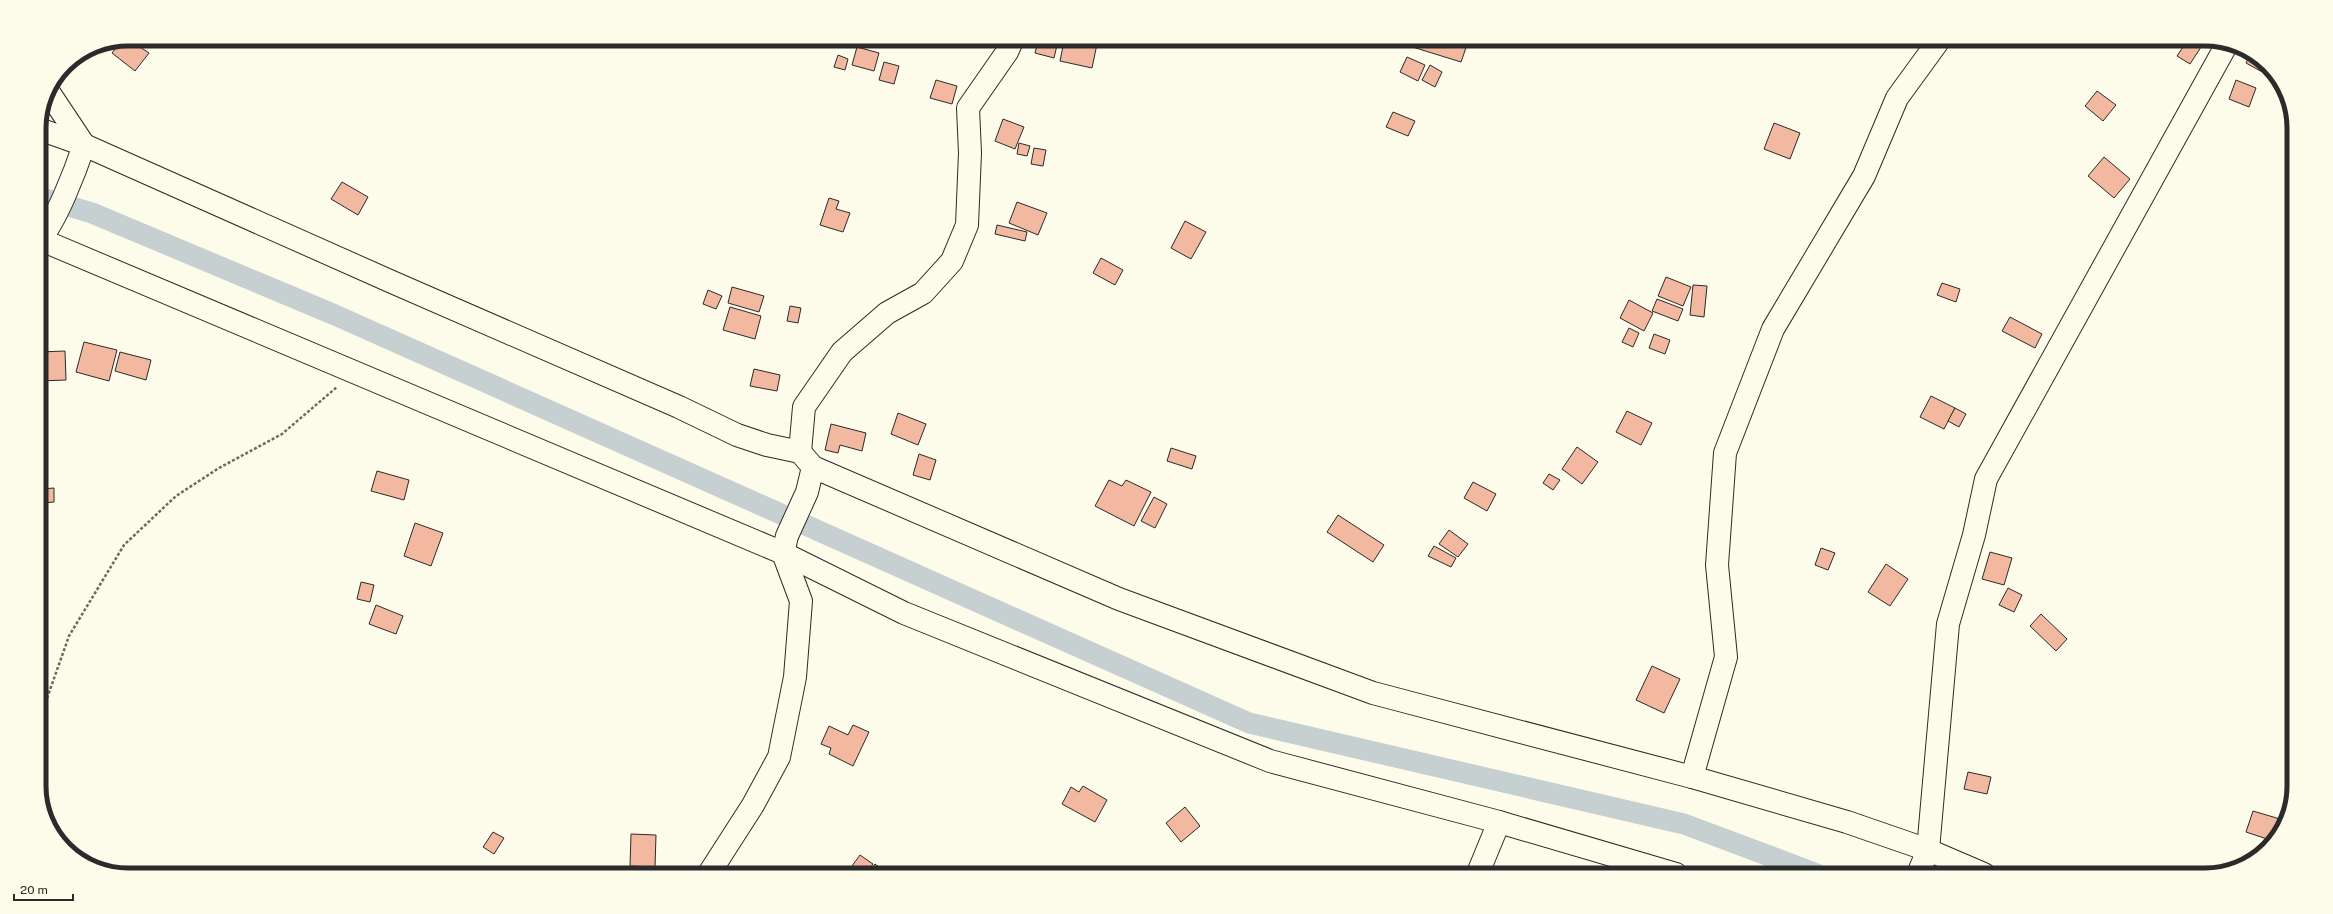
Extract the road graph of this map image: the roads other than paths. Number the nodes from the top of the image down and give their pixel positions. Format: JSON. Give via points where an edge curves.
{"nodes":[{"id":1,"x":1010,"y":46,"type":"edge"},
{"id":2,"x":1935,"y":46,"type":"edge"},
{"id":3,"x":2224,"y":49,"type":"edge"},
{"id":4,"x":52,"y":98,"type":"edge"},
{"id":5,"x":46,"y":133,"type":"edge"},
{"id":6,"x":81,"y":154,"type":"junction"},
{"id":7,"x":46,"y":230,"type":"edge"},
{"id":8,"x":46,"y":243,"type":"edge"},
{"id":9,"x":806,"y":459,"type":"junction"},
{"id":10,"x":783,"y":553,"type":"junction"},
{"id":11,"x":1692,"y":777,"type":"junction"},
{"id":12,"x":1499,"y":822,"type":"junction"},
{"id":13,"x":1928,"y":850,"type":"junction"},
{"id":14,"x":713,"y":868,"type":"edge"},
{"id":15,"x":1480,"y":868,"type":"edge"},
{"id":16,"x":1656,"y":868,"type":"edge"},
{"id":17,"x":1920,"y":868,"type":"edge"},
{"id":18,"x":1970,"y":868,"type":"edge"}],
"edges":[{"from":1,"to":9,"type":"street","via":[[968,108],[970,153],[967,226],[952,261],[923,293],[887,313],[842,352],[804,406]]},
{"from":2,"to":11,"type":"street","via":[[1897,98],[1864,176],[1773,329],[1725,454],[1717,565],[1726,657]]},
{"from":3,"to":13,"type":"street","via":[[1986,479],[1974,535],[1948,624]]},
{"from":4,"to":6,"type":"street"},
{"from":5,"to":6,"type":"street"},
{"from":6,"to":7,"type":"street"},
{"from":6,"to":9,"type":"street","via":[[392,282],[679,407],[737,435]]},
{"from":8,"to":10,"type":"street"},
{"from":9,"to":10,"type":"street","via":[[807,492],[787,536]]},
{"from":9,"to":11,"type":"street","via":[[1119,599],[1373,693]]},
{"from":10,"to":12,"type":"street","via":[[904,613],[1270,761]]},
{"from":10,"to":14,"type":"street","via":[[801,601],[795,677],[779,757],[753,805]]},
{"from":11,"to":13,"type":"street","via":[[1846,822]]},
{"from":12,"to":15,"type":"street"},
{"from":12,"to":16,"type":"street"},
{"from":13,"to":17,"type":"street"},
{"from":13,"to":18,"type":"street"}]}
